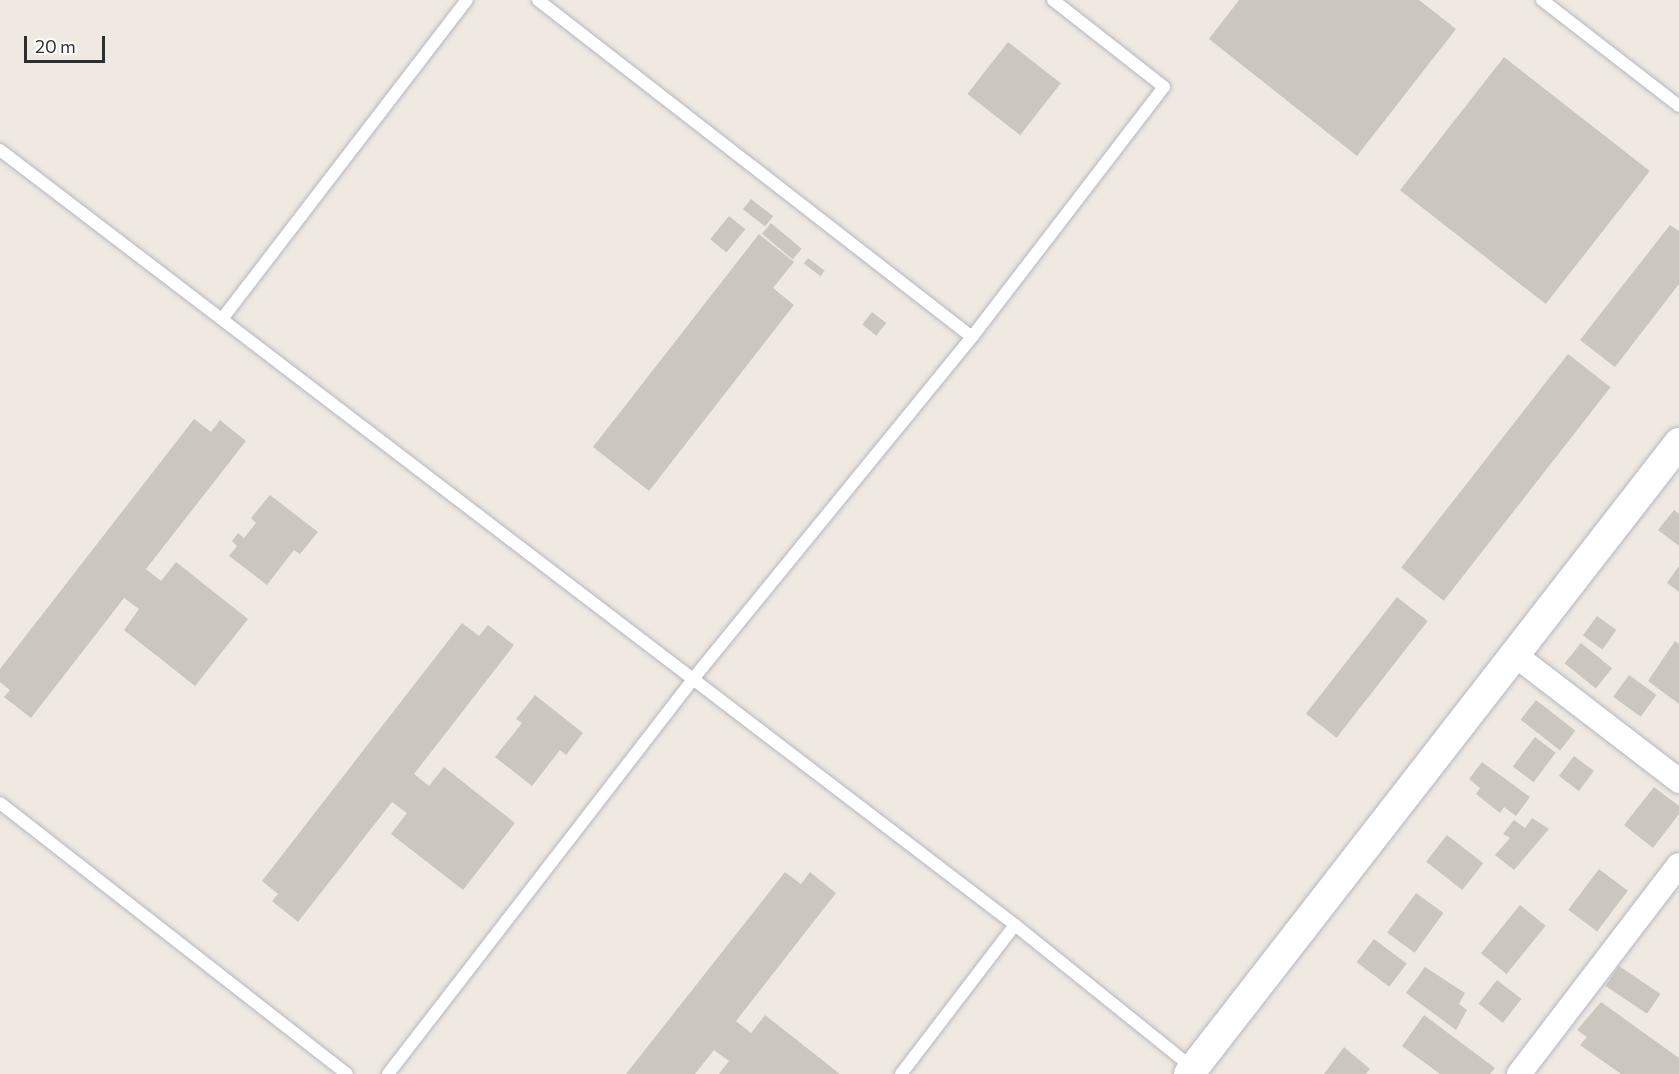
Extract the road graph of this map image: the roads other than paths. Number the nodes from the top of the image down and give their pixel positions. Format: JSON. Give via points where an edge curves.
{"nodes":[{"id":1,"x":467,"y":0,"type":"edge"},
{"id":2,"x":538,"y":0,"type":"edge"},
{"id":3,"x":1053,"y":0,"type":"edge"},
{"id":4,"x":1542,"y":0,"type":"edge"},
{"id":5,"x":1679,"y":106,"type":"edge"},
{"id":6,"x":0,"y":150,"type":"edge"},
{"id":7,"x":222,"y":320,"type":"junction"},
{"id":8,"x":972,"y":337,"type":"junction"},
{"id":9,"x":1679,"y":443,"type":"edge"},
{"id":10,"x":1515,"y":656,"type":"junction"},
{"id":11,"x":693,"y":679,"type":"junction"},
{"id":12,"x":1679,"y":781,"type":"edge"},
{"id":13,"x":0,"y":803,"type":"edge"},
{"id":14,"x":1679,"y":865,"type":"edge"},
{"id":15,"x":1015,"y":925,"type":"junction"},
{"id":16,"x":1194,"y":1072,"type":"edge"},
{"id":17,"x":347,"y":1074,"type":"edge"},
{"id":18,"x":388,"y":1074,"type":"edge"},
{"id":19,"x":901,"y":1074,"type":"edge"},
{"id":20,"x":1519,"y":1074,"type":"edge"}],
"edges":[{"from":1,"to":7,"type":"lane"},
{"from":2,"to":8,"type":"lane"},
{"from":3,"to":8,"type":"lane","via":[[1164,87]]},
{"from":4,"to":5,"type":"lane"},
{"from":6,"to":7,"type":"lane"},
{"from":7,"to":11,"type":"lane"},
{"from":8,"to":11,"type":"lane"},
{"from":9,"to":10,"type":"street"},
{"from":10,"to":12,"type":"street"},
{"from":10,"to":16,"type":"street"},
{"from":11,"to":15,"type":"lane"},
{"from":11,"to":18,"type":"lane"},
{"from":13,"to":17,"type":"lane"},
{"from":14,"to":20,"type":"street"},
{"from":15,"to":16,"type":"lane"},
{"from":15,"to":19,"type":"lane"}]}
